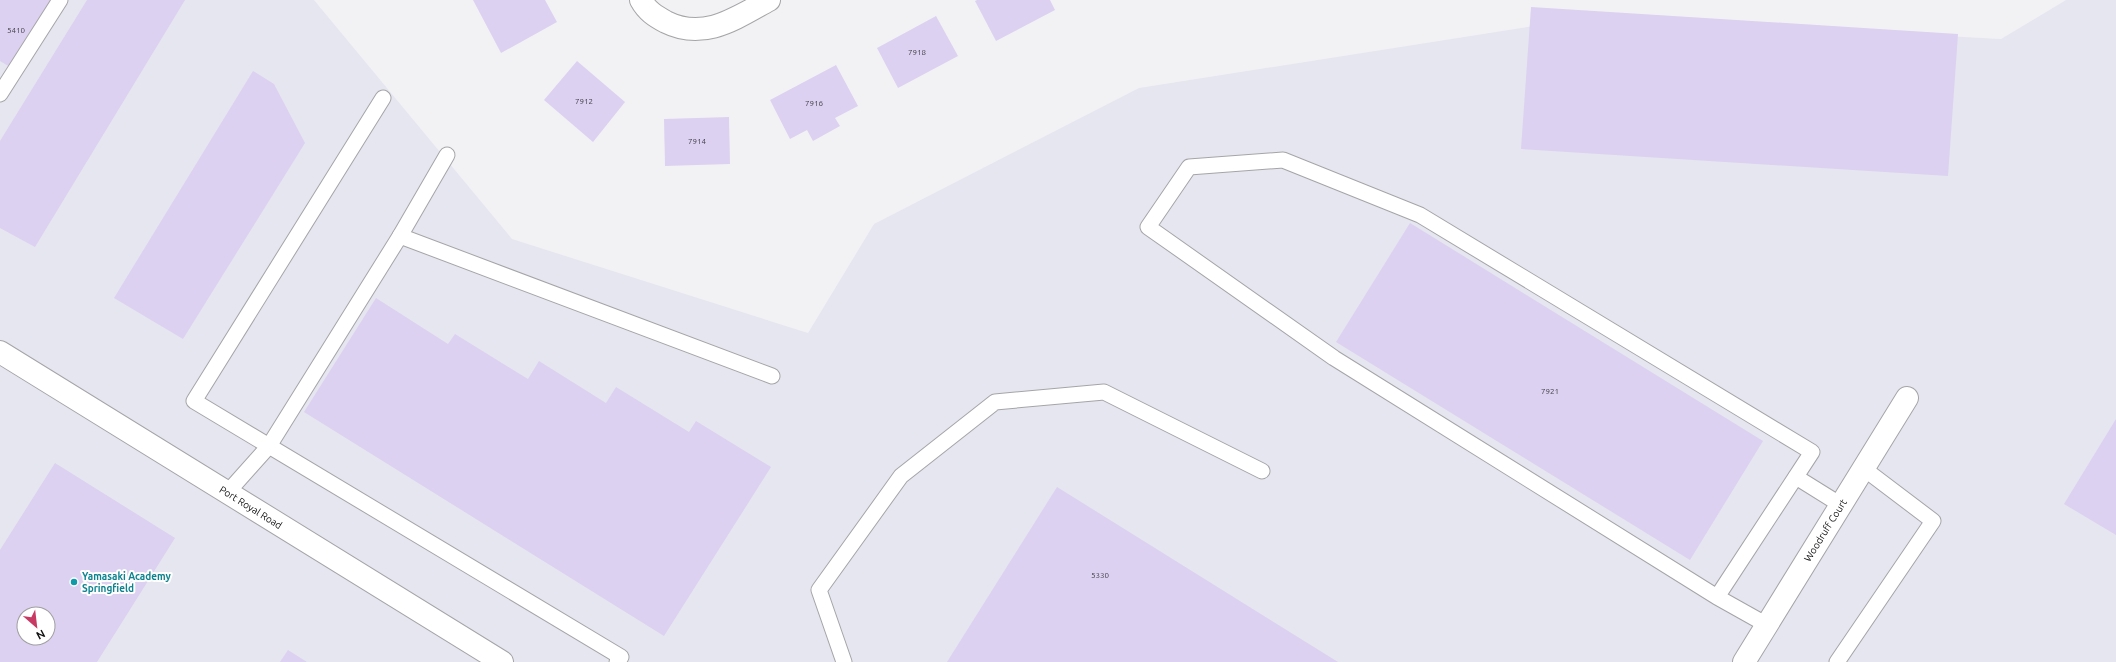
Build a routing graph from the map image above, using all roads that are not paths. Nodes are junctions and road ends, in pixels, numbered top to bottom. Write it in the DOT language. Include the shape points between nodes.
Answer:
graph roads {
  1 [pos="60,0"];
  2 [pos="641,0"];
  3 [pos="769,0"];
  4 [pos="0,94"];
  5 [pos="383,98"];
  6 [pos="447,155"];
  7 [pos="400,236"];
  8 [pos="0,352"];
  9 [pos="772,376"];
  10 [pos="1907,398"];
  11 [pos="269,446"];
  12 [pos="1863,468"];
  13 [pos="1262,470"];
  14 [pos="1796,477"];
  15 [pos="227,493"];
  16 [pos="1841,505"];
  17 [pos="1716,597"];
  18 [pos="1767,625"];
  19 [pos="502,662"];
  20 [pos="618,662"];
  21 [pos="844,662"];
  22 [pos="1744,662"];
  23 [pos="1837,662"];
  1 -- 4 [label="lane"];
  2 -- 3 [label="street" via="654,16 677,27 692,30 710,28 730,21"];
  5 -- 11 [label="lane" via="194,401"];
  6 -- 7 [label="lane"];
  7 -- 9 [label="lane"];
  7 -- 11 [label="lane"];
  8 -- 15 [label="street, Port Royal Road"];
  10 -- 12 [label="street, Woodruff Court"];
  11 -- 15 [label="lane"];
  11 -- 20 [label="lane" via="621,657"];
  12 -- 16 [label="street, Woodruff Court"];
  12 -- 23 [label="lane" via="1933,521"];
  13 -- 21 [label="lane" via="1104,392 995,402 901,476 819,590"];
  14 -- 16 [label="lane"];
  14 -- 17 [label="lane"];
  14 -- 17 [label="lane" via="1812,452 1420,215 1283,160 1189,167 1148,227 1334,358"];
  15 -- 19 [label="street, Port Royal Road"];
  16 -- 18 [label="street, Woodruff Court"];
  17 -- 18 [label="lane"];
  18 -- 22 [label="street, Woodruff Court"];
}
